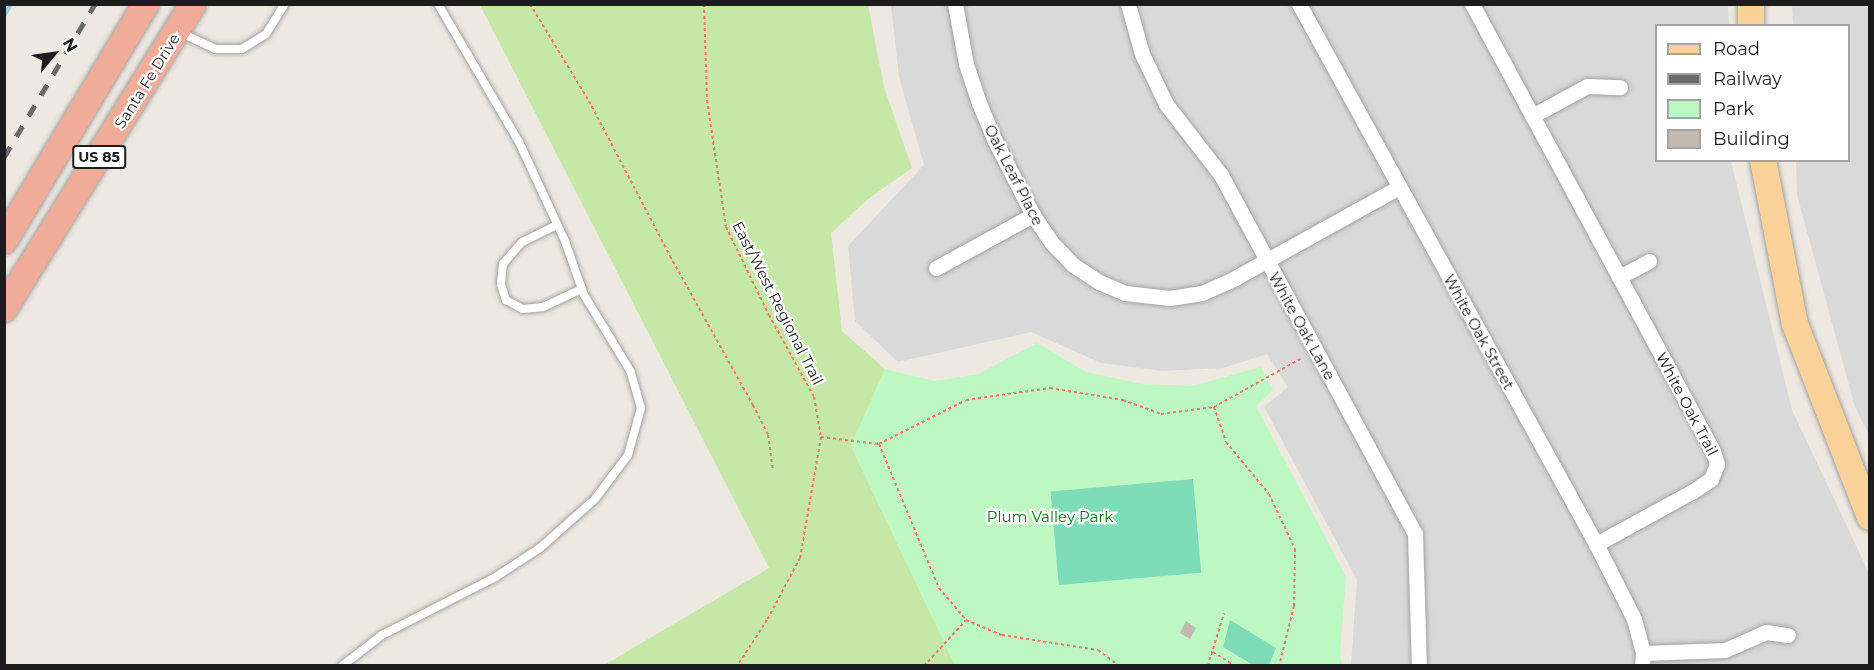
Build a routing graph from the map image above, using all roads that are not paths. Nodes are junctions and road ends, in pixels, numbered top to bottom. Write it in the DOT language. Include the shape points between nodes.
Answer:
graph roads {
  1 [pos="146,4"];
  2 [pos="194,4"];
  3 [pos="285,4"];
  4 [pos="438,4"];
  5 [pos="955,4"];
  6 [pos="1128,4"];
  7 [pos="1299,4"];
  8 [pos="1472,4"];
  9 [pos="1751,4"];
  10 [pos="1751,24"];
  11 [pos="178,31"];
  12 [pos="1620,87"];
  13 [pos="1532,116"];
  14 [pos="1763,162"];
  15 [pos="1399,187"];
  16 [pos="1033,215"];
  17 [pos="557,225"];
  18 [pos="4,241"];
  19 [pos="1266,260"];
  20 [pos="1649,261"];
  21 [pos="936,268"];
  22 [pos="1619,277"];
  23 [pos="582,289"];
  24 [pos="4,309"];
  25 [pos="1869,517"];
  26 [pos="1596,544"];
  27 [pos="1788,635"];
  28 [pos="1643,659"];
  29 [pos="342,666"];
  30 [pos="1419,666"];
  1 -- 18 [label="highway, US 85"];
  2 -- 11 [label="highway, Santa Fe Drive / US 85"];
  3 -- 11 [label="lane" via="266,34 242,49 215,49"];
  4 -- 17 [label="lane" via="519,142"];
  5 -- 16 [label="street, Oak Leaf Place" via="966,64 979,103"];
  6 -- 19 [label="street, White Oak Lane" via="1142,54 1166,104 1221,175"];
  7 -- 15 [label="street, White Oak Street"];
  8 -- 13 [label="street, White Oak Trail"];
  9 -- 10 [label="main road"];
  11 -- 24 [label="highway, Santa Fe Drive / US 85"];
  12 -- 13 [label="street" via="1587,86"];
  13 -- 22 [label="street, White Oak Trail"];
  14 -- 25 [label="main road" via="1795,324"];
  15 -- 19 [label="street, Oak Leaf Place"];
  15 -- 26 [label="street, White Oak Street"];
  16 -- 19 [label="street, Oak Leaf Place" via="1073,265 1125,293 1170,298 1202,293"];
  16 -- 21 [label="street"];
  17 -- 23 [label="lane"];
  17 -- 23 [label="lane" via="522,242 503,264 501,284 506,300 523,309 543,307"];
  19 -- 30 [label="street, White Oak Lane" via="1415,534"];
  20 -- 22 [label="street"];
  22 -- 26 [label="street, White Oak Trail" via="1717,464 1711,479 1693,491"];
  23 -- 29 [label="lane" via="631,372 641,408 628,455 595,499 540,548 494,578 382,634"];
  26 -- 28 [label="street, White Oak Street" via="1634,619"];
  27 -- 28 [label="street" via="1766,632 1725,650"];
}
